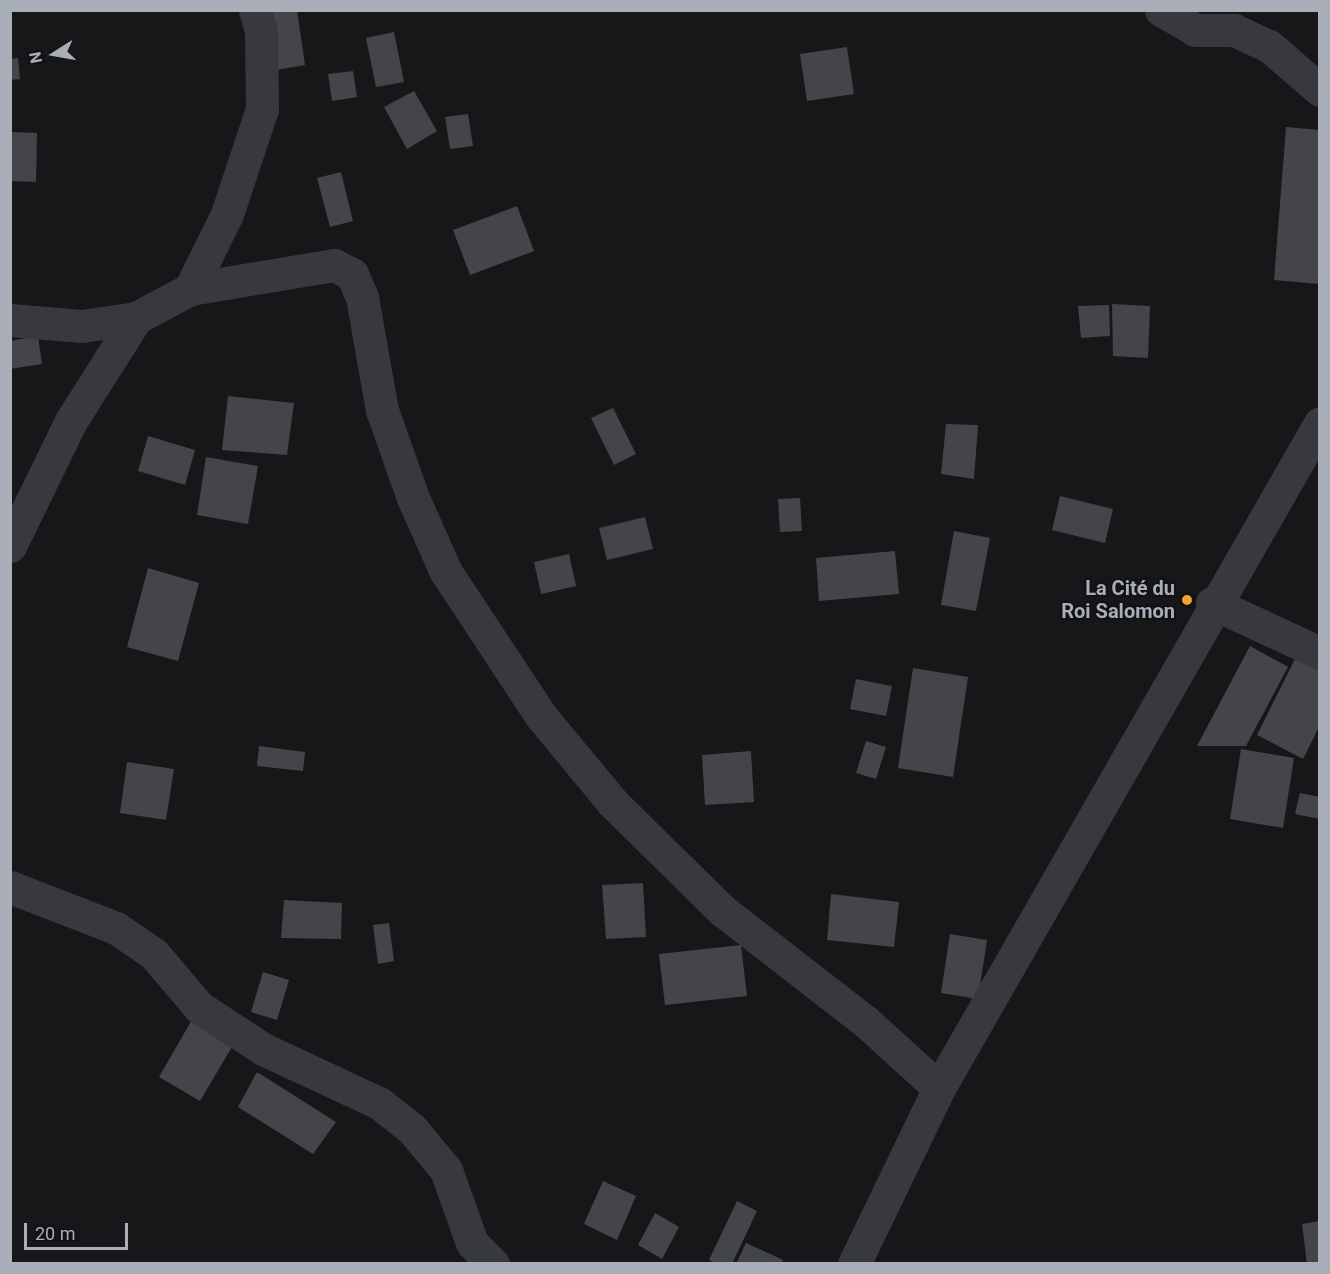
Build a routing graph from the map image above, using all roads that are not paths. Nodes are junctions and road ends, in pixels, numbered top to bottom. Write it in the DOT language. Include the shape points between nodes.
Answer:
graph roads {
  1 [pos="255,10"];
  2 [pos="1161,10"];
  3 [pos="1320,90"];
  4 [pos="190,289"];
  5 [pos="136,318"];
  6 [pos="10,320"];
  7 [pos="1320,423"];
  8 [pos="10,546"];
  9 [pos="1212,603"];
  10 [pos="1320,653"];
  11 [pos="10,887"];
  12 [pos="939,1088"];
  13 [pos="493,1263"];
  14 [pos="854,1263"];
  1 -- 4 [label="street" via="261,32 262,110 227,214"];
  2 -- 3 [label="street" via="1195,30 1234,30 1269,46"];
  4 -- 5 [label="street"];
  4 -- 12 [label="street" via="334,265 352,274 362,297 382,410 413,498 452,582 541,716 613,803 723,911 856,1014"];
  5 -- 6 [label="street" via="82,326"];
  5 -- 8 [label="street" via="71,421"];
  7 -- 9 [label="street"];
  9 -- 10 [label="street"];
  9 -- 12 [label="street"];
  11 -- 13 [label="street" via="116,928 154,954 199,1007 263,1049 396,1116 425,1139 446,1170 472,1243"];
  12 -- 14 [label="street"];
}
